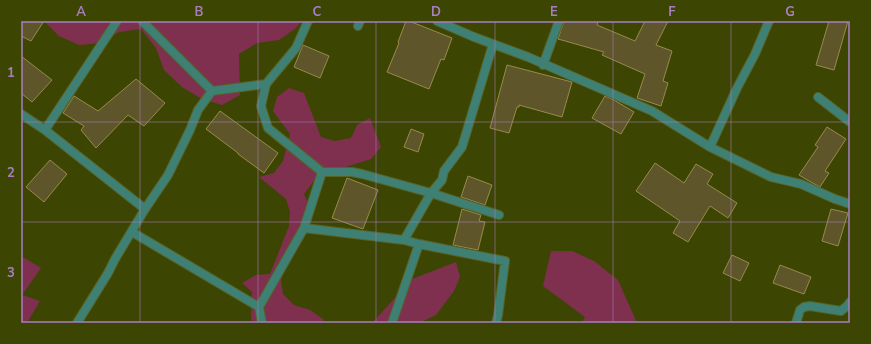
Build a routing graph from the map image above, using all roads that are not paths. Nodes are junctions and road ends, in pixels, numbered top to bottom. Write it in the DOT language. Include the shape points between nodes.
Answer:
graph roads {
  1 [pos="117,21"];
  2 [pos="142,21"];
  3 [pos="308,21"];
  4 [pos="437,21"];
  5 [pos="559,21"];
  6 [pos="768,21"];
  7 [pos="493,44"];
  8 [pos="543,65"];
  9 [pos="266,84"];
  10 [pos="212,91"];
  11 [pos="818,97"];
  12 [pos="21,114"];
  13 [pos="850,122"];
  14 [pos="45,130"];
  15 [pos="710,146"];
  16 [pos="322,172"];
  17 [pos="431,193"];
  18 [pos="850,204"];
  19 [pos="145,209"];
  20 [pos="499,215"];
  21 [pos="304,228"];
  22 [pos="132,232"];
  23 [pos="404,240"];
  24 [pos="419,244"];
  25 [pos="850,302"];
  26 [pos="259,307"];
  27 [pos="77,323"];
  28 [pos="262,323"];
  29 [pos="392,323"];
  30 [pos="496,323"];
  31 [pos="796,323"];
  1 -- 14 [label="street"];
  2 -- 10 [label="street"];
  3 -- 9 [label="street" via="296,48"];
  4 -- 7 [label="street"];
  5 -- 8 [label="street"];
  6 -- 15 [label="street" via="755,54 736,88"];
  7 -- 8 [label="street"];
  7 -- 17 [label="street" via="462,147"];
  8 -- 15 [label="street" via="652,112"];
  9 -- 10 [label="street"];
  9 -- 16 [label="street" via="261,106 268,128"];
  10 -- 19 [label="street" via="198,110 168,175"];
  11 -- 13 [label="street"];
  12 -- 14 [label="street"];
  14 -- 19 [label="street"];
  15 -- 18 [label="street" via="771,176 801,184"];
  16 -- 17 [label="street" via="352,172"];
  16 -- 21 [label="street"];
  17 -- 20 [label="street"];
  17 -- 23 [label="street"];
  19 -- 22 [label="street"];
  21 -- 23 [label="street"];
  21 -- 26 [label="street"];
  22 -- 26 [label="street"];
  22 -- 27 [label="street"];
  23 -- 24 [label="street"];
  24 -- 29 [label="street"];
  24 -- 30 [label="street" via="505,261"];
  25 -- 31 [label="street" via="841,311 804,307 800,310"];
  26 -- 28 [label="street"];
}
